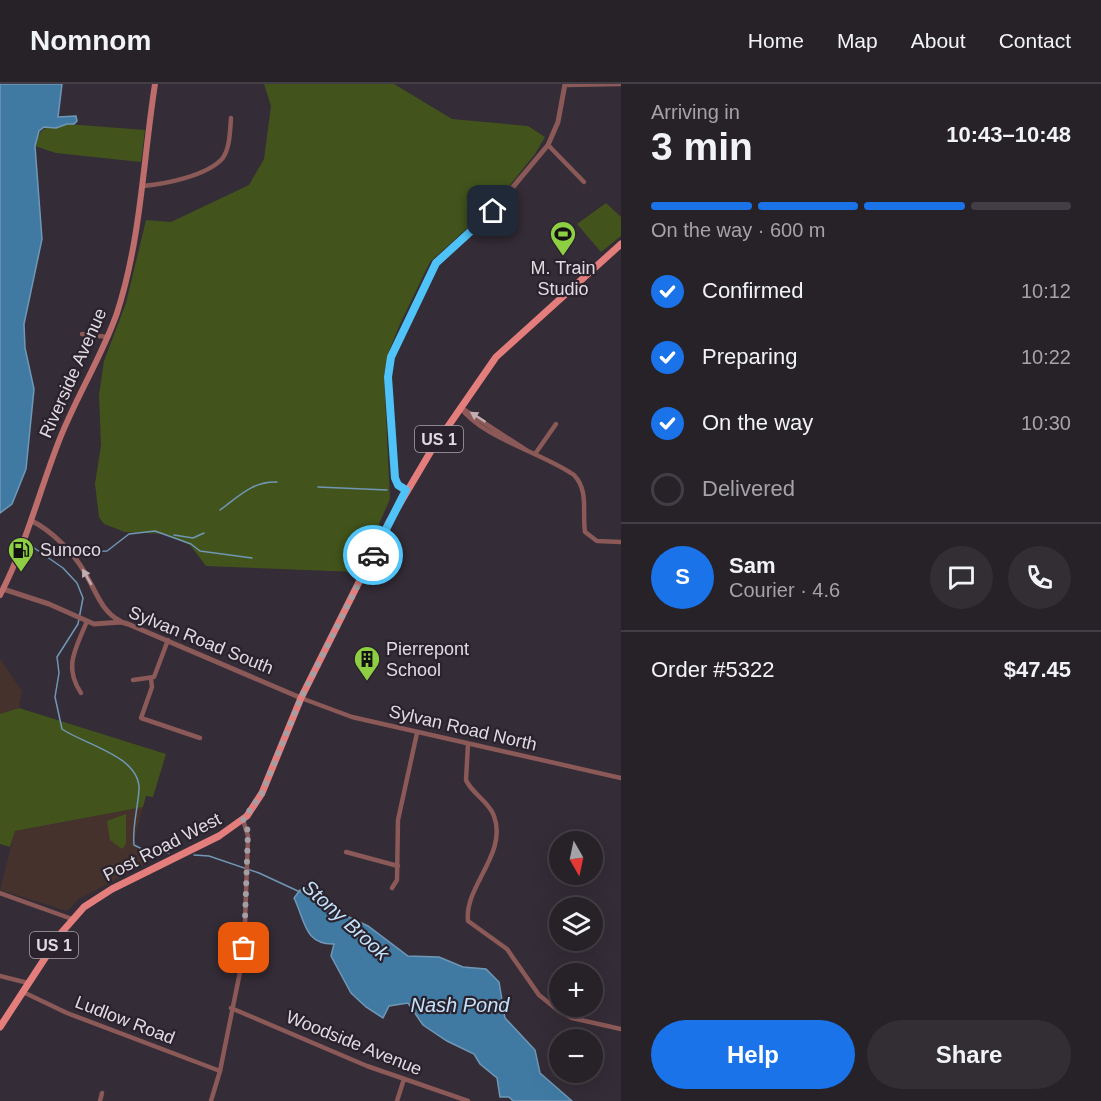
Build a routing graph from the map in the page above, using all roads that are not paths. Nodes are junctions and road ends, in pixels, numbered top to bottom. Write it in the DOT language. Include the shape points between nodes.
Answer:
graph roads {
  1 [pos="155,84"];
  2 [pos="565,84"];
  3 [pos="621,84"];
  4 [pos="231,118"];
  5 [pos="548,145"];
  6 [pos="584,182"];
  7 [pos="143,186"];
  8 [pos="621,244"];
  9 [pos="82,334"];
  10 [pos="108,337"];
  11 [pos="460,407"];
  12 [pos="556,424"];
  13 [pos="535,454"];
  14 [pos="406,490"];
  15 [pos="32,521"];
  16 [pos="621,542"];
  17 [pos="2,592"];
  18 [pos="105,611"];
  19 [pos="85,620"];
  20 [pos="122,622"];
  21 [pos="168,640"];
  22 [pos="151,678"];
  23 [pos="133,680"];
  24 [pos="81,693"];
  25 [pos="301,698"];
  26 [pos="417,733"];
  27 [pos="201,738"];
  28 [pos="468,744"];
  29 [pos="621,778"];
  30 [pos="243,820"];
  31 [pos="346,852"];
  32 [pos="398,866"];
  33 [pos="392,888"];
  34 [pos="0,893"];
  35 [pos="72,919"];
  36 [pos="0,976"];
  37 [pos="28,983"];
  38 [pos="22,992"];
  39 [pos="231,1008"];
  40 [pos="0,1026"];
  41 [pos="621,1029"];
  42 [pos="220,1071"];
  43 [pos="404,1079"];
  44 [pos="102,1093"];
  45 [pos="100,1101"];
  46 [pos="211,1101"];
  47 [pos="397,1101"];
  48 [pos="468,1101"];
  1 -- 7 [label="main road, Riverside Avenue"];
  2 -- 3 [label="street"];
  2 -- 5 [label="street" via="558,122"];
  4 -- 7 [label="street" via="228,146 217,163 185,178"];
  5 -- 6 [label="street"];
  5 -- 14 [label="street" via="493,211 436,263 393,351 388,377 395,478"];
  7 -- 10 [label="main road, Riverside Avenue" via="131,264"];
  8 -- 11 [label="main road, Post Road West / US 1" via="496,357"];
  9 -- 10 [label="street"];
  10 -- 15 [label="main road, Riverside Avenue" via="62,432"];
  11 -- 13 [label="street"];
  11 -- 14 [label="main road, Post Road West / US 1"];
  12 -- 13 [label="street"];
  13 -- 16 [label="street" via="565,468 580,482 588,536 597,541"];
  14 -- 25 [label="main road, Post Road West / US 1"];
  15 -- 17 [label="main road, Riverside Avenue"];
  18 -- 15 [label="street, one-way" via="79,564 54,537"];
  17 -- 19 [label="street, Sylvan Road South" via="49,604"];
  18 -- 19 [label="street, Sylvan Road South" via="104,621"];
  18 -- 20 [label="street"];
  19 -- 20 [label="street, Sylvan Road South" via="97,624"];
  19 -- 24 [label="street" via="70,666"];
  20 -- 21 [label="street, Sylvan Road South"];
  21 -- 22 [label="street" via="158,671"];
  21 -- 25 [label="street, Sylvan Road South"];
  22 -- 23 [label="street"];
  22 -- 27 [label="street" via="152,687 141,718"];
  25 -- 26 [label="street, Sylvan Road North" via="341,714"];
  25 -- 30 [label="main road, Post Road West / US 1" via="262,793"];
  26 -- 28 [label="street, Sylvan Road North"];
  26 -- 32 [label="street" via="398,820"];
  28 -- 29 [label="street, Sylvan Road North"];
  28 -- 41 [label="street" via="465,780 491,809 497,829 492,856 478,884 468,921 507,949 538,995 559,1011 572,1018"];
  30 -- 35 [label="main road, Post Road West / US 1" via="107,892"];
  30 -- 39 [label="street" via="248,831 245,945"];
  31 -- 32 [label="street"];
  32 -- 33 [label="street"];
  34 -- 35 [label="street"];
  35 -- 37 [label="main road, Post Road West / US 1"];
  36 -- 37 [label="street"];
  37 -- 38 [label="main road, Post Road West / US 1"];
  38 -- 40 [label="main road, Post Road West / US 1"];
  38 -- 42 [label="street, Ludlow Road"];
  39 -- 42 [label="street"];
  39 -- 43 [label="street, Woodside Avenue"];
  42 -- 46 [label="street"];
  43 -- 47 [label="street"];
  43 -- 48 [label="street, Woodside Avenue"];
  44 -- 45 [label="street"];
}
